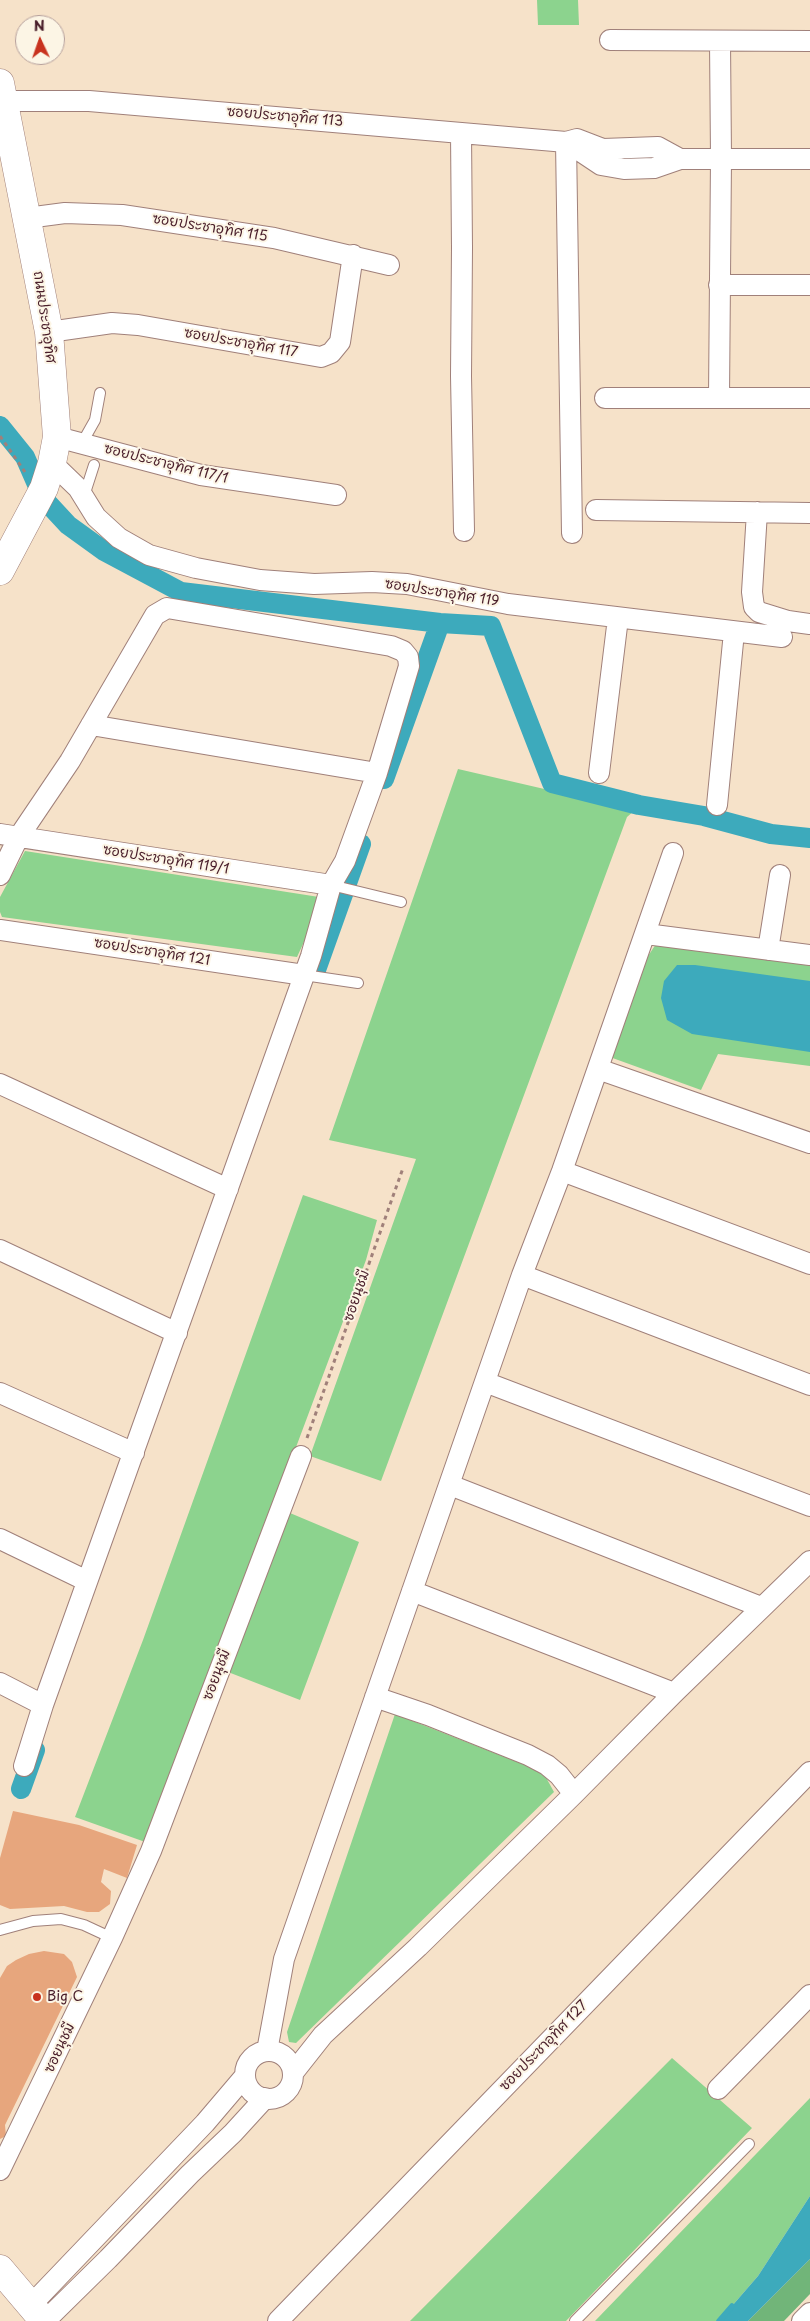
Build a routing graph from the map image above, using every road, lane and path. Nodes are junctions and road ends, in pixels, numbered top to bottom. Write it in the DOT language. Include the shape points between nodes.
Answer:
graph roads {
  1 [pos="610,40"];
  2 [pos="720,40"];
  3 [pos="810,41"];
  4 [pos="1,95"];
  5 [pos="461,132"];
  6 [pos="566,142"];
  7 [pos="721,158"];
  8 [pos="810,159"];
  9 [pos="28,218"];
  10 [pos="353,255"];
  11 [pos="389,265"];
  12 [pos="718,285"];
  13 [pos="810,285"];
  14 [pos="50,332"];
  15 [pos="100,394"];
  16 [pos="605,398"];
  17 [pos="719,398"];
  18 [pos="810,398"];
  19 [pos="0,436"];
  20 [pos="69,440"];
  21 [pos="94,465"];
  22 [pos="42,489"];
  23 [pos="336,495"];
  24 [pos="83,497"];
  25 [pos="596,510"];
  26 [pos="757,512"];
  27 [pos="810,513"];
  28 [pos="464,531"];
  29 [pos="572,533"];
  30 [pos="2,561"];
  31 [pos="618,618"];
  32 [pos="810,624"];
  33 [pos="734,632"];
  34 [pos="782,638"];
  35 [pos="91,725"];
  36 [pos="377,773"];
  37 [pos="599,773"];
  38 [pos="717,805"];
  39 [pos="9,836"];
  40 [pos="673,853"];
  41 [pos="780,874"];
  42 [pos="0,875"];
  43 [pos="332,885"];
  44 [pos="401,902"];
  45 [pos="0,930"];
  46 [pos="646,934"];
  47 [pos="768,950"];
  48 [pos="810,955"];
  49 [pos="304,975"];
  50 [pos="358,983"];
  51 [pos="598,1069"];
  52 [pos="0,1084"];
  53 [pos="810,1143"];
  54 [pos="403,1168"];
  55 [pos="562,1171"];
  56 [pos="228,1189"];
  57 [pos="0,1250"];
  58 [pos="810,1264"];
  59 [pos="522,1275"];
  60 [pos="177,1333"];
  61 [pos="485,1382"];
  62 [pos="810,1384"];
  63 [pos="0,1393"];
  64 [pos="134,1453"];
  65 [pos="301,1456"];
  66 [pos="450,1485"];
  67 [pos="810,1506"];
  68 [pos="0,1539"];
  69 [pos="810,1561"];
  70 [pos="88,1581"];
  71 [pos="412,1591"];
  72 [pos="761,1607"];
  73 [pos="0,1683"];
  74 [pos="674,1693"];
  75 [pos="375,1697"];
  76 [pos="43,1705"];
  77 [pos="24,1766"];
  78 [pos="810,1772"];
  79 [pos="574,1794"];
  80 [pos="0,1930"];
  81 [pos="112,1938"];
  82 [pos="810,1995"];
  83 [pos="267,2051"];
  84 [pos="293,2073"];
  85 [pos="245,2076"];
  86 [pos="718,2089"];
  87 [pos="265,2098"];
  88 [pos="749,2144"];
  89 [pos="0,2170"];
  90 [pos="1,2271"];
  91 [pos="810,2313"];
  92 [pos="40,2316"];
  93 [pos="278,2321"];
  94 [pos="575,2321"];
  95 [pos="802,2321"];
  1 -- 2 [label="street"];
  2 -- 3 [label="street"];
  2 -- 7 [label="street"];
  4 -- 5 [label="street, ซอยประชาอุทิศ 113"];
  4 -- 9 [label="main road, ถนนประชาอุทิศ"];
  5 -- 6 [label="street, ซอยประชาอุทิศ 113"];
  5 -- 28 [label="street"];
  6 -- 7 [label="street" via="601,164 624,169 654,168 680,158"];
  6 -- 29 [label="street"];
  7 -- 8 [label="street"];
  7 -- 12 [label="street"];
  9 -- 10 [label="street, ซอยประชาอุทิศ 115" via="65,213 122,215 274,238"];
  9 -- 14 [label="main road, ถนนประชาอุทิศ"];
  10 -- 11 [label="street, ซอยประชาอุทิศ 115"];
  10 -- 14 [label="street, ซอยประชาอุทิศ 117" via="340,342 331,353 321,357 138,325 112,323"];
  12 -- 13 [label="street"];
  12 -- 17 [label="street"];
  14 -- 20 [label="main road, ถนนประชาอุทิศ"];
  15 -- 20 [label="lane" via="95,420"];
  16 -- 17 [label="street"];
  17 -- 18 [label="street"];
  19 -- 22 [label="path" via="25,473"];
  20 -- 22 [label="main road, ถนนประชาอุทิศ"];
  20 -- 23 [label="street, ซอยประชาอุทิศ 117/1" via="201,475"];
  21 -- 24 [label="lane"];
  22 -- 24 [label="street, ซอยประชาอุทิศ 119" via="78,488"];
  22 -- 30 [label="main road, ถนนประชาอุทิศ"];
  24 -- 31 [label="street, ซอยประชาอุทิศ 119" via="96,517 119,538 149,555 196,568 260,580 314,584 407,584 508,604"];
  25 -- 26 [label="street"];
  26 -- 27 [label="street"];
  26 -- 32 [label="street" via="754,606 759,612"];
  31 -- 33 [label="street, ซอยประชาอุทิศ 119"];
  31 -- 37 [label="street"];
  33 -- 34 [label="street, ซอยประชาอุทิศ 119"];
  33 -- 38 [label="street"];
  35 -- 36 [label="street"];
  35 -- 36 [label="street" via="155,615 167,608 391,646 403,651 409,666"];
  35 -- 39 [label="street"];
  36 -- 43 [label="street" via="345,861"];
  39 -- 42 [label="street"];
  39 -- 43 [label="street, ซอยประชาอุทิศ 119/1"];
  40 -- 46 [label="street"];
  41 -- 47 [label="street"];
  43 -- 44 [label="lane"];
  43 -- 49 [label="street"];
  45 -- 49 [label="street, ซอยประชาอุทิศ 121"];
  46 -- 47 [label="street"];
  46 -- 51 [label="street"];
  47 -- 48 [label="street"];
  49 -- 50 [label="lane"];
  49 -- 56 [label="street"];
  51 -- 53 [label="street"];
  51 -- 55 [label="street"];
  52 -- 56 [label="street"];
  54 -- 65 [label="path, ซอยนุชมี"];
  55 -- 58 [label="street"];
  55 -- 59 [label="street"];
  56 -- 60 [label="street"];
  57 -- 60 [label="street"];
  59 -- 61 [label="street"];
  59 -- 62 [label="street"];
  60 -- 64 [label="street"];
  61 -- 66 [label="street"];
  61 -- 67 [label="street"];
  63 -- 64 [label="street"];
  64 -- 70 [label="street"];
  65 -- 81 [label="street, ซอยนุชมี" via="151,1850"];
  66 -- 71 [label="street"];
  66 -- 72 [label="street"];
  68 -- 70 [label="street"];
  69 -- 72 [label="street"];
  70 -- 76 [label="street"];
  71 -- 74 [label="street"];
  71 -- 75 [label="street"];
  72 -- 74 [label="street"];
  73 -- 76 [label="street"];
  74 -- 79 [label="street"];
  75 -- 79 [label="street" via="528,1755 559,1775"];
  75 -- 83 [label="street" via="284,1960"];
  76 -- 77 [label="street"];
  78 -- 93 [label="street, ซอยประชาอุทิศ 127"];
  79 -- 84 [label="street" via="323,2035"];
  80 -- 81 [label="lane" via="33,1921 62,1920 84,1925"];
  81 -- 89 [label="street, ซอยนุชมี"];
  82 -- 86 [label="street"];
  83 -- 84 [label="street" via="275,2051 287,2059"];
  83 -- 85 [label="street" via="254,2056"];
  84 -- 87 [label="street" via="285,2092"];
  85 -- 87 [label="street" via="251,2090"];
  85 -- 92 [label="street"];
  87 -- 92 [label="street" via="108,2259"];
  88 -- 94 [label="lane"];
  90 -- 92 [label="main road"];
  91 -- 95 [label="street"];
}
